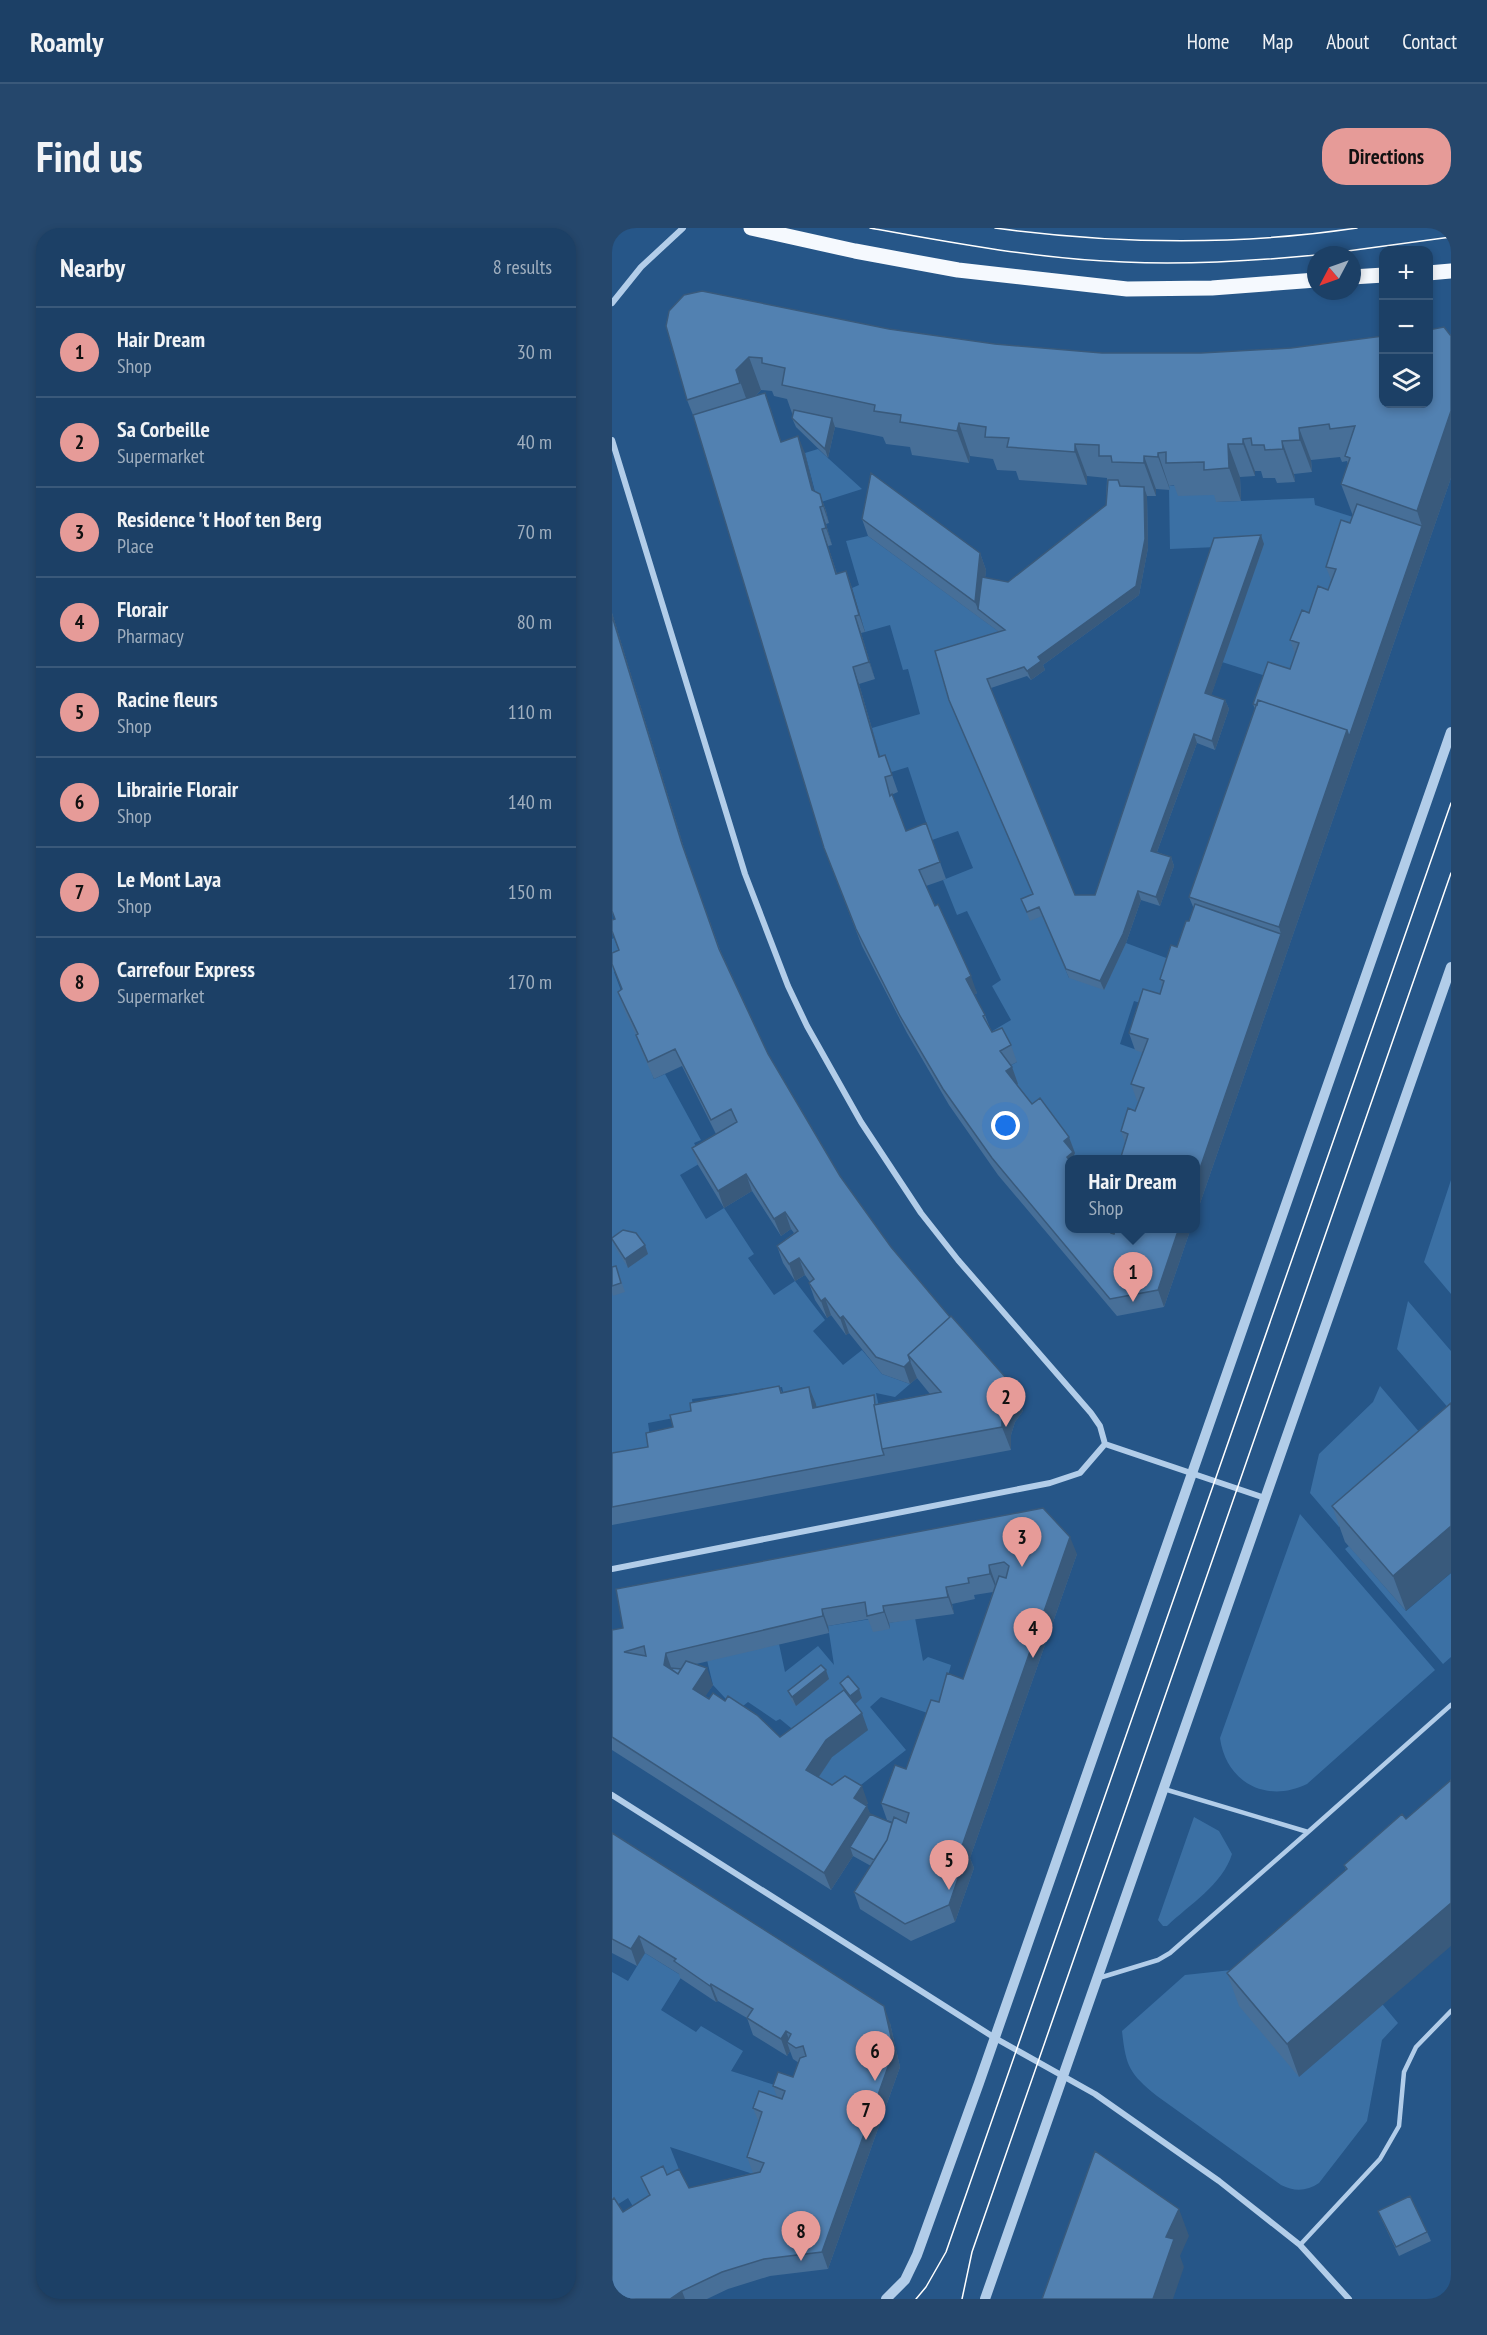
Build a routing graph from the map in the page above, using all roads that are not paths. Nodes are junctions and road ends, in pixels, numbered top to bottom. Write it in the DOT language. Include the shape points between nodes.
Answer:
graph roads {
  1 [pos="683,228"];
  2 [pos="751,228"];
  3 [pos="1451,271"];
  4 [pos="1433,273"];
  5 [pos="1379,275"];
  6 [pos="1361,276"];
  7 [pos="1307,281"];
  8 [pos="612,303"];
  9 [pos="612,440"];
  10 [pos="1451,732"];
  11 [pos="1451,967"];
  12 [pos="1105,1444"];
  13 [pos="1192,1473"];
  14 [pos="1265,1498"];
  15 [pos="612,1569"];
  16 [pos="1451,1705"];
  17 [pos="1163,1789"];
  18 [pos="612,1795"];
  19 [pos="1308,1832"];
  20 [pos="1097,1979"];
  21 [pos="1451,2011"];
  22 [pos="995,2038"];
  23 [pos="1063,2076"];
  24 [pos="1300,2245"];
  25 [pos="890,2298"];
  26 [pos="985,2299"];
  27 [pos="1349,2299"];
  1 -- 8 [label="street" via="641,267"];
  2 -- 7 [label="main road" via="958,270 1127,289"];
  3 -- 4 [label="main road"];
  5 -- 6 [label="main road"];
  9 -- 12 [label="street" via="745,874 807,1026 861,1122 921,1213 1091,1413"];
  10 -- 13 [label="street"];
  11 -- 14 [label="street"];
  12 -- 13 [label="street"];
  12 -- 15 [label="street" via="1080,1473 1050,1483"];
  13 -- 14 [label="street"];
  13 -- 22 [label="street"];
  14 -- 17 [label="street"];
  16 -- 19 [label="lane"];
  17 -- 19 [label="lane"];
  17 -- 20 [label="street"];
  18 -- 22 [label="street"];
  19 -- 20 [label="lane" via="1170,1953"];
  20 -- 23 [label="street"];
  21 -- 24 [label="lane" via="1416,2047 1404,2072 1399,2126 1380,2159"];
  22 -- 23 [label="street"];
  22 -- 25 [label="street" via="917,2255 905,2280"];
  23 -- 24 [label="street" via="1219,2181"];
  23 -- 26 [label="street"];
  24 -- 27 [label="street"];
}
